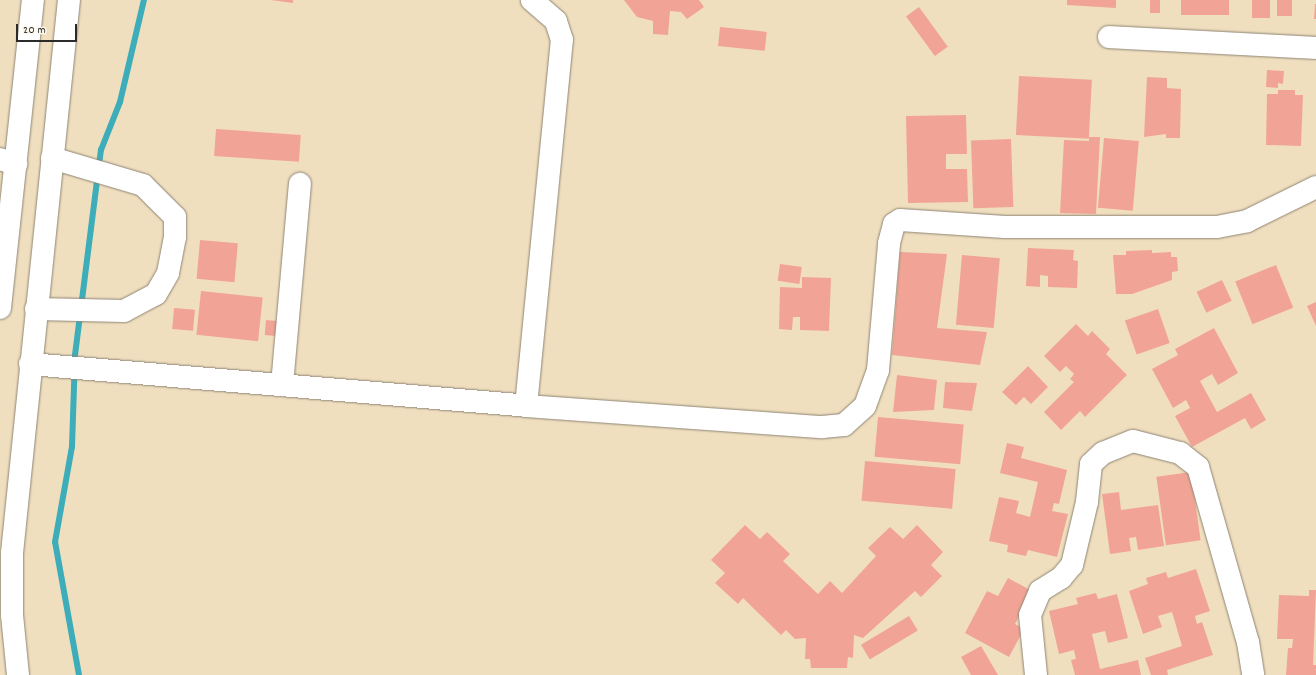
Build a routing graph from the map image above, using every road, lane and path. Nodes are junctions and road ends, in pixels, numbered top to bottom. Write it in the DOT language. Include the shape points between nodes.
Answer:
graph roads {
  1 [pos="33,0"];
  2 [pos="69,0"];
  3 [pos="532,0"];
  4 [pos="1109,37"];
  5 [pos="1316,48"];
  6 [pos="52,158"];
  7 [pos="8,162"];
  8 [pos="300,184"];
  9 [pos="1316,187"];
  10 [pos="0,308"];
  11 [pos="36,309"];
  12 [pos="30,364"];
  13 [pos="282,385"];
  14 [pos="526,406"];
  15 [pos="18,675"];
  16 [pos="1036,675"];
  17 [pos="1253,675"];
  1 -- 7 [label="street"];
  2 -- 6 [label="street"];
  3 -- 14 [label="street" via="556,21 562,40"];
  4 -- 5 [label="street"];
  6 -- 11 [label="street"];
  6 -- 11 [label="street" via="143,185 175,217 175,236 168,274 156,294 124,311 67,312"];
  7 -- 10 [label="street"];
  8 -- 13 [label="street"];
  9 -- 14 [label="street" via="1247,221 1217,227 1005,227 900,220 894,224 889,243 878,370 865,406 844,425 822,427"];
  11 -- 12 [label="street"];
  12 -- 13 [label="street"];
  12 -- 15 [label="street" via="12,553 12,616"];
  13 -- 14 [label="street"];
  16 -- 17 [label="street" via="1030,615 1040,591 1061,578 1072,565 1087,502 1091,464 1103,453 1134,441 1180,453 1198,467 1248,642"];
}
